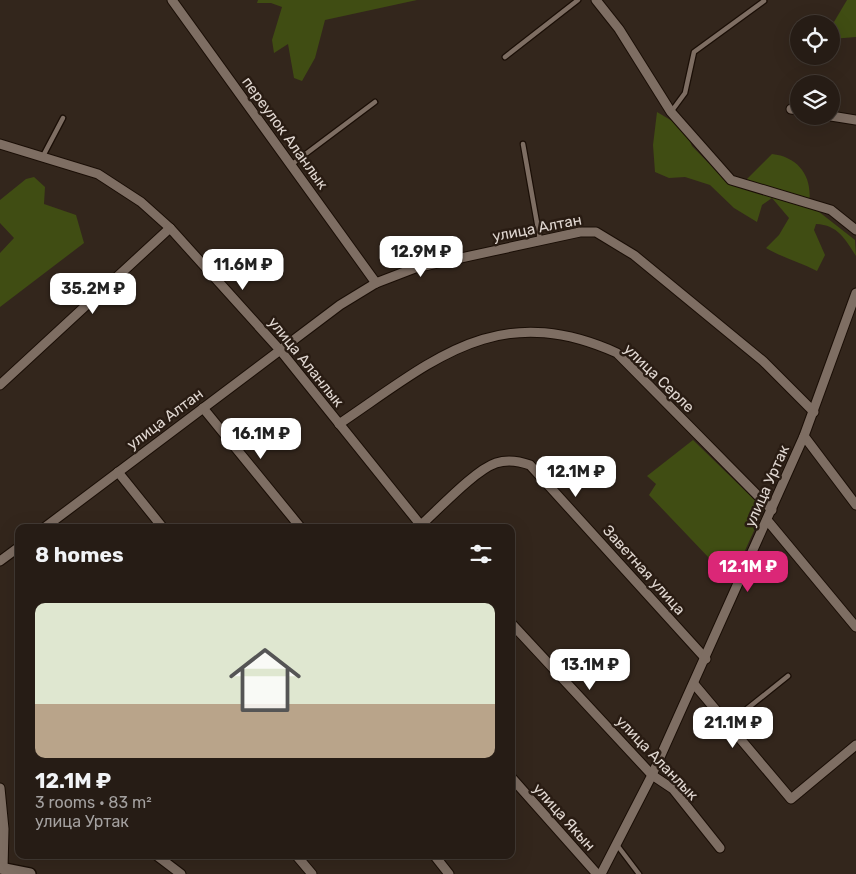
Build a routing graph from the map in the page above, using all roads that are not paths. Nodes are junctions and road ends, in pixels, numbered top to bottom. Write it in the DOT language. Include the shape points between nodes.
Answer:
graph roads {
  1 [pos="172,0"];
  2 [pos="578,0"];
  3 [pos="596,0"];
  4 [pos="764,1"];
  5 [pos="505,57"];
  6 [pos="375,102"];
  7 [pos="671,112"];
  8 [pos="840,117"];
  9 [pos="63,118"];
  10 [pos="856,120"];
  11 [pos="0,144"];
  12 [pos="523,144"];
  13 [pos="43,156"];
  14 [pos="291,165"];
  15 [pos="170,228"];
  16 [pos="856,230"];
  17 [pos="540,240"];
  18 [pos="376,283"];
  19 [pos="856,293"];
  20 [pos="280,350"];
  21 [pos="0,385"];
  22 [pos="203,408"];
  23 [pos="814,412"];
  24 [pos="339,424"];
  25 [pos="804,436"];
  26 [pos="118,472"];
  27 [pos="856,505"];
  28 [pos="772,510"];
  29 [pos="767,520"];
  30 [pos="49,524"];
  31 [pos="160,524"];
  32 [pos="298,524"];
  33 [pos="420,524"];
  34 [pos="424,524"];
  35 [pos="15,550"];
  36 [pos="0,561"];
  37 [pos="515,627"];
  38 [pos="856,628"];
  39 [pos="706,659"];
  40 [pos="788,676"];
  41 [pos="694,684"];
  42 [pos="728,725"];
  43 [pos="856,746"];
  44 [pos="652,775"];
  45 [pos="515,781"];
  46 [pos="0,788"];
  47 [pos="1,805"];
  48 [pos="2,829"];
  49 [pos="616,844"];
  50 [pos="720,848"];
  51 [pos="161,859"];
  52 [pos="299,859"];
  53 [pos="437,859"];
  54 [pos="2,869"];
  55 [pos="30,874"];
  56 [pos="181,874"];
  57 [pos="312,874"];
  58 [pos="449,874"];
  59 [pos="599,874"];
  60 [pos="639,874"];
  1 -- 14 [label="street, переулок Аланлык"];
  2 -- 5 [label="lane"];
  3 -- 7 [label="street" via="619,29"];
  4 -- 7 [label="lane" via="694,52 685,93"];
  6 -- 14 [label="lane"];
  7 -- 16 [label="street" via="731,180 831,210"];
  8 -- 10 [label="street"];
  9 -- 13 [label="lane"];
  11 -- 13 [label="street, улица Аланлык"];
  12 -- 17 [label="lane"];
  13 -- 15 [label="street, улица Аланлык" via="98,174 141,202"];
  14 -- 18 [label="street, переулок Аланлык"];
  15 -- 20 [label="street, улица Аланлык"];
  15 -- 21 [label="street"];
  17 -- 18 [label="street, улица Алтан" via="415,268"];
  17 -- 23 [label="street, улица Алтан" via="596,232 634,255 762,361"];
  18 -- 20 [label="street, улица Алтан" via="340,305"];
  19 -- 23 [label="street, улица Уртак"];
  20 -- 22 [label="street, улица Алтан"];
  20 -- 24 [label="street, улица Аланлык"];
  22 -- 26 [label="street, улица Алтан"];
  22 -- 32 [label="street"];
  23 -- 25 [label="street, улица Уртак"];
  24 -- 28 [label="street, улица Серле" via="432,362 474,341 512,332 566,335 617,353"];
  24 -- 33 [label="street, улица Аланлык"];
  25 -- 27 [label="street"];
  25 -- 28 [label="street, улица Уртак"];
  26 -- 30 [label="street, улица Алтан"];
  26 -- 31 [label="street"];
  28 -- 29 [label="street, улица Уртак"];
  29 -- 38 [label="street"];
  29 -- 39 [label="street, улица Уртак"];
  34 -- 39 [label="street, Заветная улица" via="483,470 495,463 507,460 530,465"];
  35 -- 36 [label="street"];
  37 -- 44 [label="street, улица Аланлык"];
  39 -- 41 [label="street, улица Уртак"];
  40 -- 42 [label="lane"];
  41 -- 42 [label="street"];
  41 -- 44 [label="street, улица Уртак"];
  42 -- 43 [label="street" via="791,799"];
  44 -- 49 [label="street, улица Уртак"];
  44 -- 50 [label="street, улица Аланлык" via="673,789"];
  45 -- 59 [label="street, улица Якын"];
  46 -- 47 [label="street"];
  47 -- 48 [label="street"];
  48 -- 54 [label="street"];
  49 -- 59 [label="street, улица Уртак"];
  49 -- 60 [label="lane"];
  51 -- 56 [label="street"];
  52 -- 57 [label="street"];
  53 -- 58 [label="street"];
  54 -- 55 [label="street"];
}
